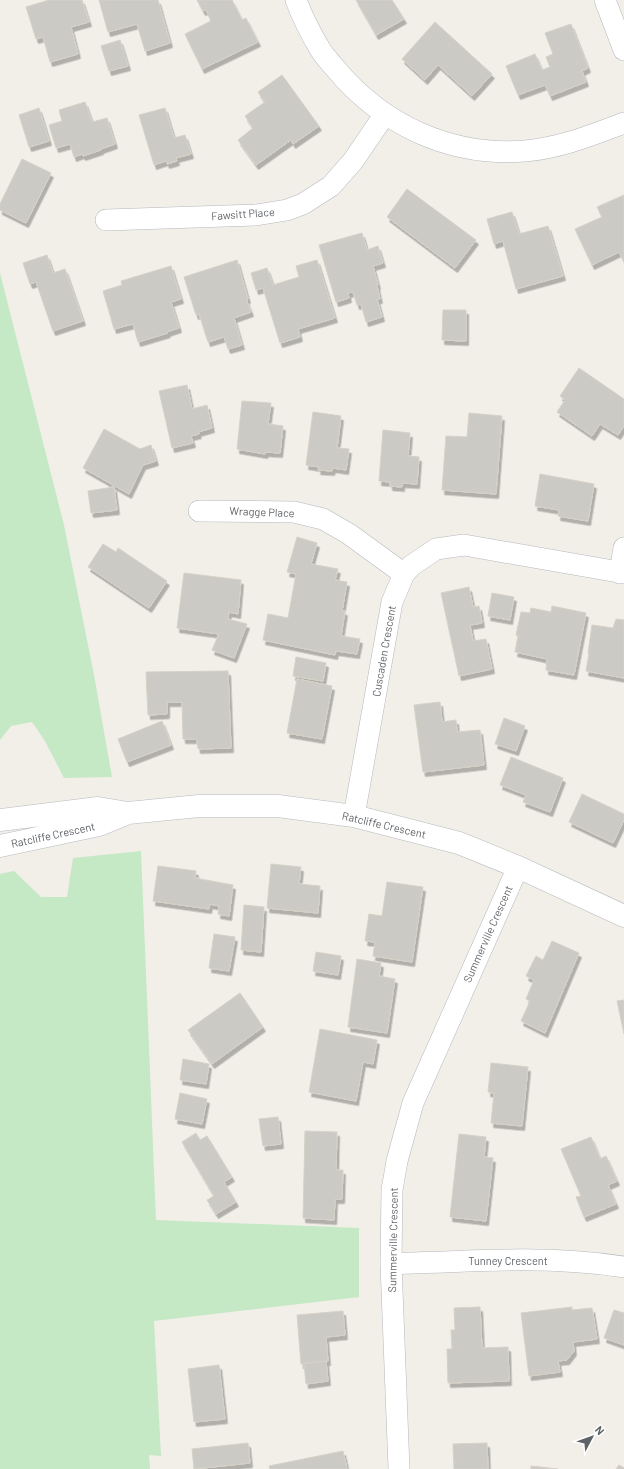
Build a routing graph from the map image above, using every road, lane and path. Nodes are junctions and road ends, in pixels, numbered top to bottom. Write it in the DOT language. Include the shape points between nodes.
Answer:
graph roads {
  1 [pos="296,0"];
  2 [pos="605,0"];
  3 [pos="624,50"];
  4 [pos="385,114"];
  5 [pos="624,123"];
  6 [pos="106,220"];
  7 [pos="199,510"];
  8 [pos="624,548"];
  9 [pos="622,573"];
  10 [pos="404,574"];
  11 [pos="128,813"];
  12 [pos="6,816"];
  13 [pos="354,816"];
  14 [pos="0,846"];
  15 [pos="518,867"];
  16 [pos="624,916"];
  17 [pos="391,1264"];
  18 [pos="624,1266"];
  19 [pos="399,1469"];
  1 -- 4 [label="street" via="320,49 349,84"];
  2 -- 3 [label="street"];
  4 -- 5 [label="street" via="420,134 460,147 481,150 525,151 570,143"];
  4 -- 6 [label="street, Fawsitt Place" via="353,161 331,186 287,210 256,215"];
  7 -- 10 [label="street, Wragge Place" via="294,512 323,520 349,534"];
  8 -- 9 [label="street"];
  9 -- 10 [label="street, Cuscaden Crescent" via="464,545 436,549"];
  10 -- 13 [label="street, Cuscaden Crescent" via="392,602"];
  11 -- 12 [label="street, Ratcliffe Crescent" via="98,808"];
  11 -- 13 [label="street, Ratcliffe Crescent" via="200,806 278,806"];
  11 -- 14 [label="street, Ratcliffe Crescent" via="99,825"];
  13 -- 15 [label="street, Ratcliffe Crescent" via="459,843"];
  15 -- 16 [label="street, Ratcliffe Crescent"];
  15 -- 17 [label="street, Summerville Crescent" via="413,1103 392,1190"];
  17 -- 18 [label="street, Tunney Crescent" via="511,1259 595,1262"];
  17 -- 19 [label="street, Summerville Crescent"];
}
